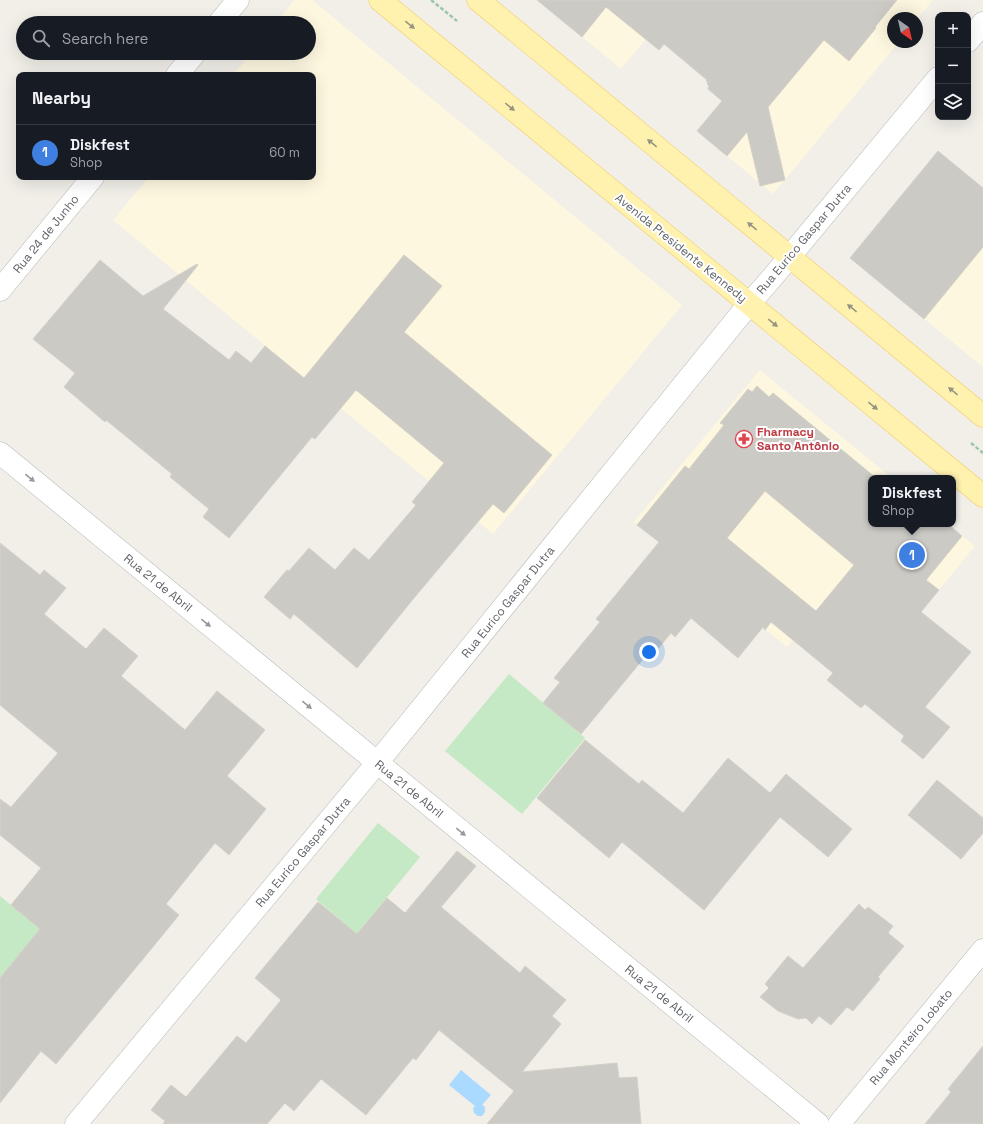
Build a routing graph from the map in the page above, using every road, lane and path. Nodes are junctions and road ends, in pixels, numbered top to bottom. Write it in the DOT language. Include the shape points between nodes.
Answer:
graph roads {
  1 [pos="238,0"];
  2 [pos="380,0"];
  3 [pos="478,0"];
  4 [pos="225,16"];
  5 [pos="983,23"];
  6 [pos="971,37"];
  7 [pos="189,60"];
  8 [pos="179,72"];
  9 [pos="935,82"];
  10 [pos="91,180"];
  11 [pos="790,257"];
  12 [pos="0,290"];
  13 [pos="749,304"];
  14 [pos="983,416"];
  15 [pos="0,453"];
  16 [pos="983,496"];
  17 [pos="377,763"];
  18 [pos="983,950"];
  19 [pos="76,1124"];
  20 [pos="818,1124"];
  21 [pos="839,1124"];
  1 -- 4 [label="street"];
  2 -- 13 [label="main road, Avenida Presidente Kennedy, one-way"];
  11 -- 3 [label="main road, one-way"];
  5 -- 6 [label="street"];
  7 -- 8 [label="street"];
  9 -- 11 [label="street, Rua Eurico Gaspar Dutra"];
  10 -- 12 [label="street, Rua 24 de Junho"];
  11 -- 13 [label="street, Rua Eurico Gaspar Dutra"];
  14 -- 11 [label="main road, one-way"];
  13 -- 16 [label="main road, Avenida Presidente Kennedy, one-way"];
  13 -- 17 [label="street, Rua Eurico Gaspar Dutra"];
  15 -- 17 [label="street, Rua 21 de Abril, one-way"];
  17 -- 19 [label="street, Rua Eurico Gaspar Dutra"];
  17 -- 20 [label="street, Rua 21 de Abril, one-way"];
  18 -- 21 [label="street, Rua Monteiro Lobato"];
}
